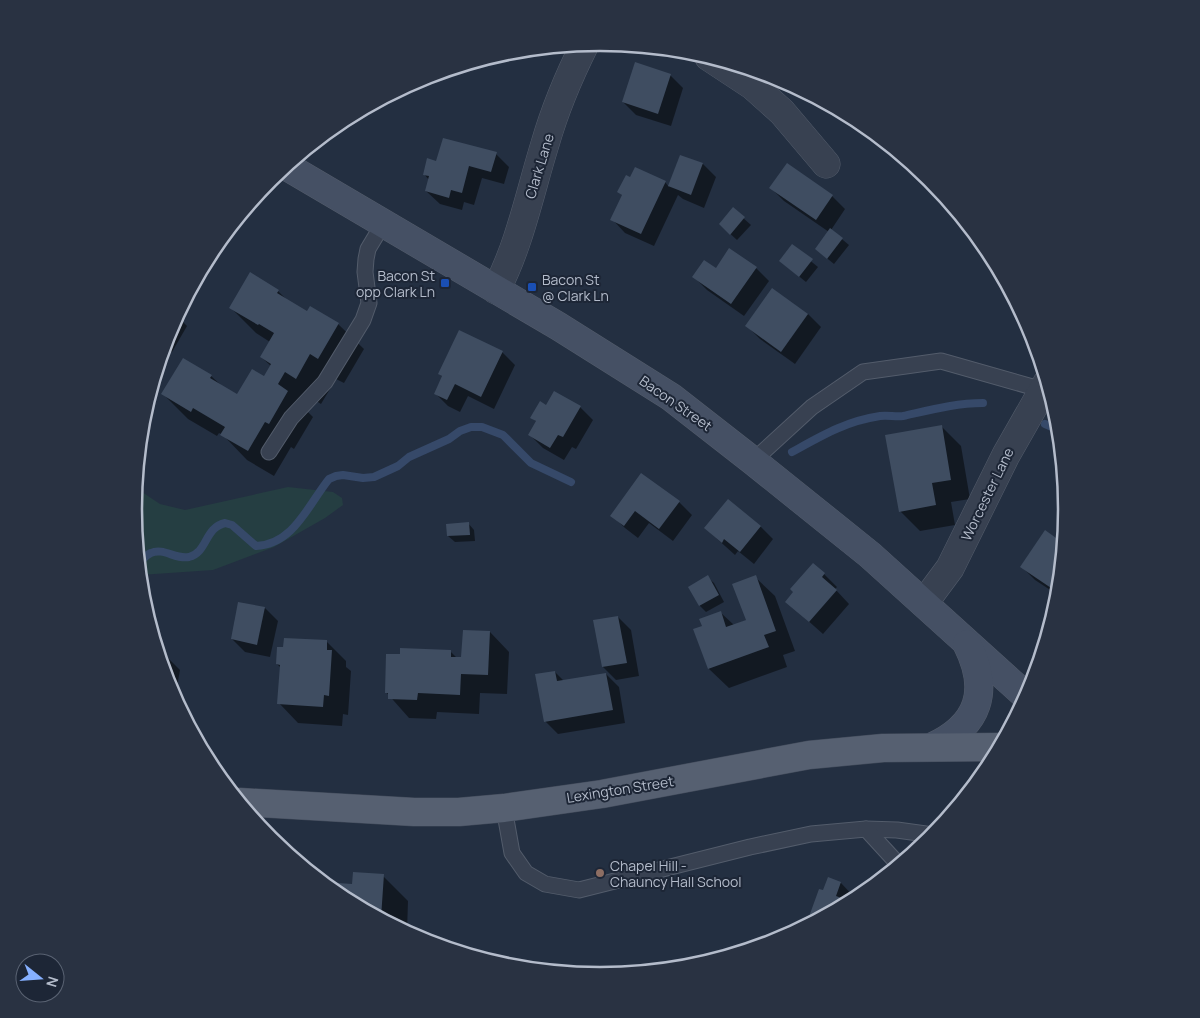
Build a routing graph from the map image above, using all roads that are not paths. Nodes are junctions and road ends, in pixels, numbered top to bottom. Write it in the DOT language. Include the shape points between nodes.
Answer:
graph roads {
  1 [pos="582,52"];
  2 [pos="730,71"];
  3 [pos="826,164"];
  4 [pos="293,170"];
  5 [pos="383,224"];
  6 [pos="496,290"];
  7 [pos="1040,385"];
  8 [pos="1042,391"];
  9 [pos="269,452"];
  10 [pos="753,461"];
  11 [pos="924,603"];
  12 [pos="967,642"];
  13 [pos="1020,691"];
  14 [pos="932,747"];
  15 [pos="991,747"];
  16 [pos="249,803"];
  17 [pos="504,808"];
  18 [pos="866,829"];
  19 [pos="923,834"];
  20 [pos="894,859"];
  1 -- 6 [label="street, Clark Lane" via="546,140 515,246"];
  2 -- 3 [label="street" via="782,112"];
  4 -- 5 [label="main road, Bacon Street"];
  5 -- 6 [label="main road, Bacon Street"];
  5 -- 9 [label="lane" via="368,249 365,272 369,303 363,320 325,382 295,413"];
  6 -- 10 [label="main road, Bacon Street" via="671,397"];
  7 -- 10 [label="lane" via="941,361 863,372 812,407"];
  8 -- 11 [label="street, Worcester Lane" via="1006,455 950,568"];
  10 -- 11 [label="main road, Bacon Street"];
  11 -- 12 [label="main road, Bacon Street"];
  12 -- 13 [label="main road, Bacon Street"];
  12 -- 14 [label="main road" via="979,673 976,703 959,731"];
  14 -- 15 [label="main road, Lexington Street"];
  14 -- 17 [label="main road, Lexington Street" via="859,749 809,755 642,787"];
  16 -- 17 [label="main road, Lexington Street" via="414,812"];
  17 -- 18 [label="lane" via="512,853 526,873 545,884 579,890 784,839"];
  18 -- 19 [label="lane"];
  18 -- 20 [label="lane"];
}
